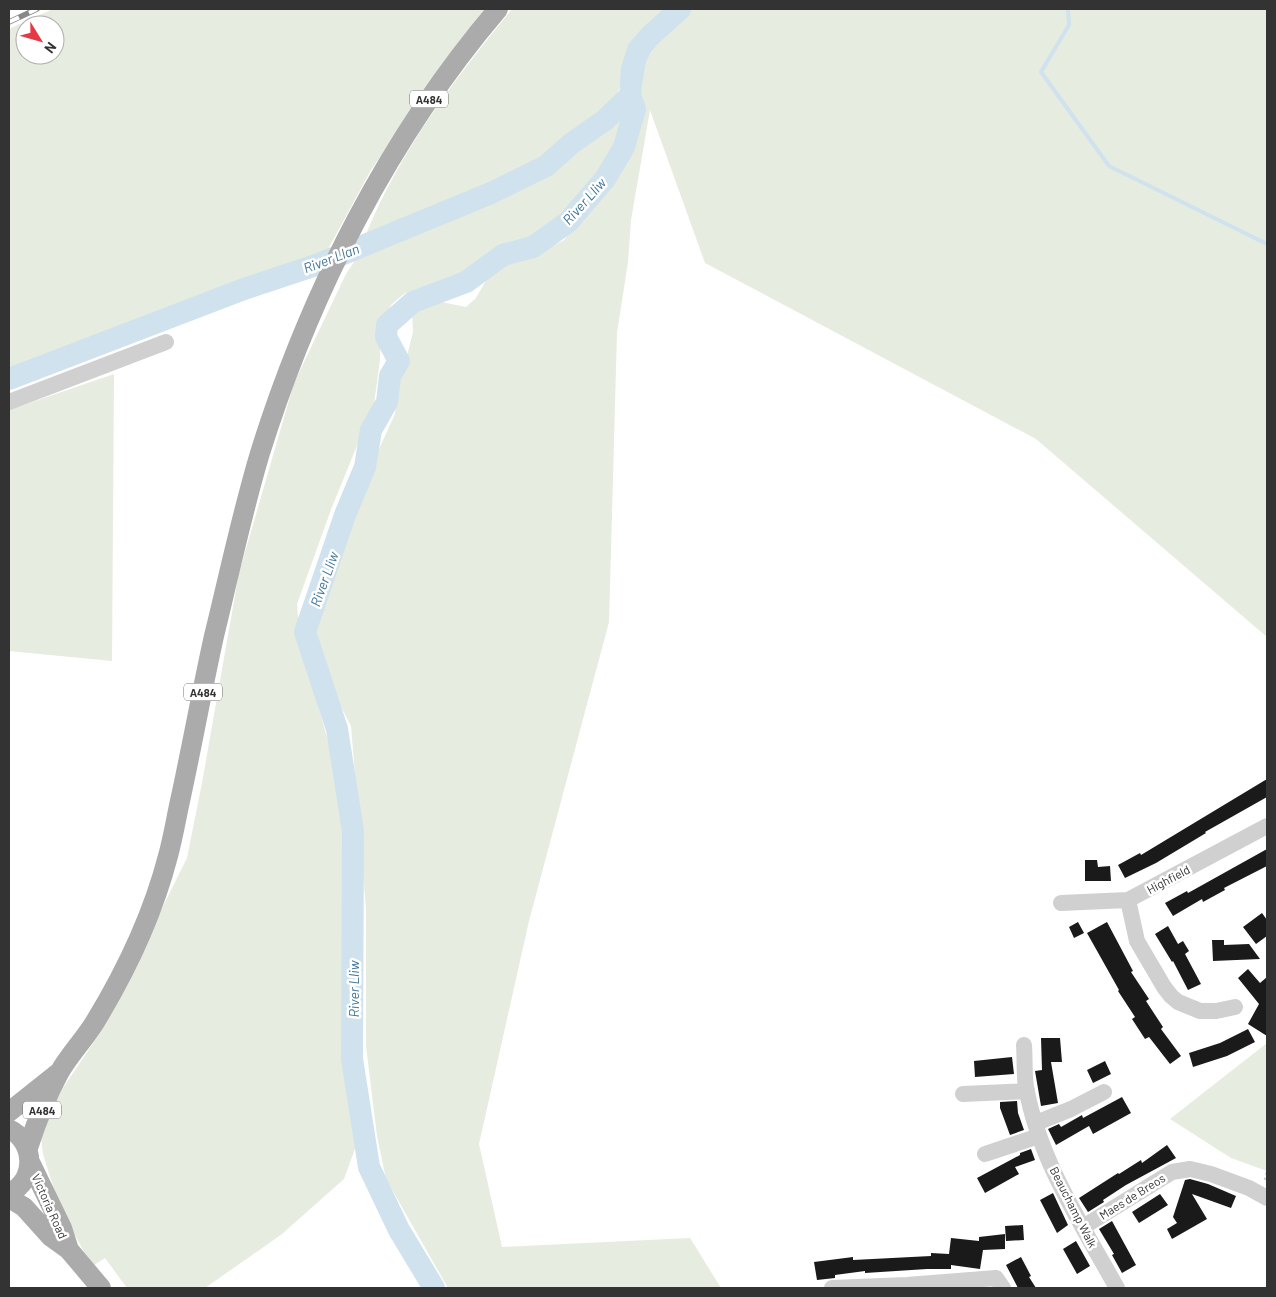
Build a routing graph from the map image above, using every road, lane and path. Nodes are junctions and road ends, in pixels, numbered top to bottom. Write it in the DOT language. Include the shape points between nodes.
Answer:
graph roads {
  1 [pos="498,9"];
  2 [pos="166,342"];
  3 [pos="9,402"];
  4 [pos="1267,826"];
  5 [pos="1128,900"];
  6 [pos="1061,903"];
  7 [pos="1236,1008"];
  8 [pos="1024,1045"];
  9 [pos="60,1072"];
  10 [pos="1027,1091"];
  11 [pos="1104,1092"];
  12 [pos="963,1094"];
  13 [pos="9,1112"];
  14 [pos="9,1128"];
  15 [pos="1038,1130"];
  16 [pos="985,1154"];
  17 [pos="29,1155"];
  18 [pos="1267,1172"];
  19 [pos="1267,1186"];
  20 [pos="9,1193"];
  21 [pos="9,1198"];
  22 [pos="1267,1198"];
  23 [pos="1083,1226"];
  24 [pos="69,1250"];
  25 [pos="908,1287"];
  26 [pos="101,1288"];
  27 [pos="832,1288"];
  28 [pos="1003,1288"];
  29 [pos="1118,1288"];
  1 -- 9 [label="main road, A484" via="416,117 370,196 318,299 289,369 260,454 213,640 168,857 147,919 126,966 95,1023"];
  2 -- 3 [label="street"];
  4 -- 5 [label="street, Highfield"];
  5 -- 6 [label="street, Highfield"];
  5 -- 7 [label="street" via="1137,941 1171,996 1200,1011"];
  8 -- 10 [label="street, Beauchamp Walk"];
  9 -- 13 [label="main road, A484"];
  9 -- 17 [label="main road, A484" via="36,1122"];
  10 -- 12 [label="street"];
  10 -- 15 [label="street, Beauchamp Walk"];
  11 -- 15 [label="street"];
  14 -- 17 [label="main road, Victoria Road" via="23,1140"];
  15 -- 16 [label="street"];
  15 -- 23 [label="street, Beauchamp Walk" via="1068,1200"];
  17 -- 20 [label="main road" via="28,1173 23,1183"];
  17 -- 24 [label="main road, Victoria Road"];
  18 -- 19 [label="path"];
  21 -- 24 [label="main road, Victoria Road" via="24,1207 51,1237"];
  22 -- 23 [label="street, Maes de Breos" via="1249,1188 1190,1169 1172,1172"];
  23 -- 29 [label="street, Beauchamp Walk"];
  24 -- 26 [label="main road, Victoria Road"];
  25 -- 27 [label="street"];
  25 -- 28 [label="street" via="996,1278"];
}
